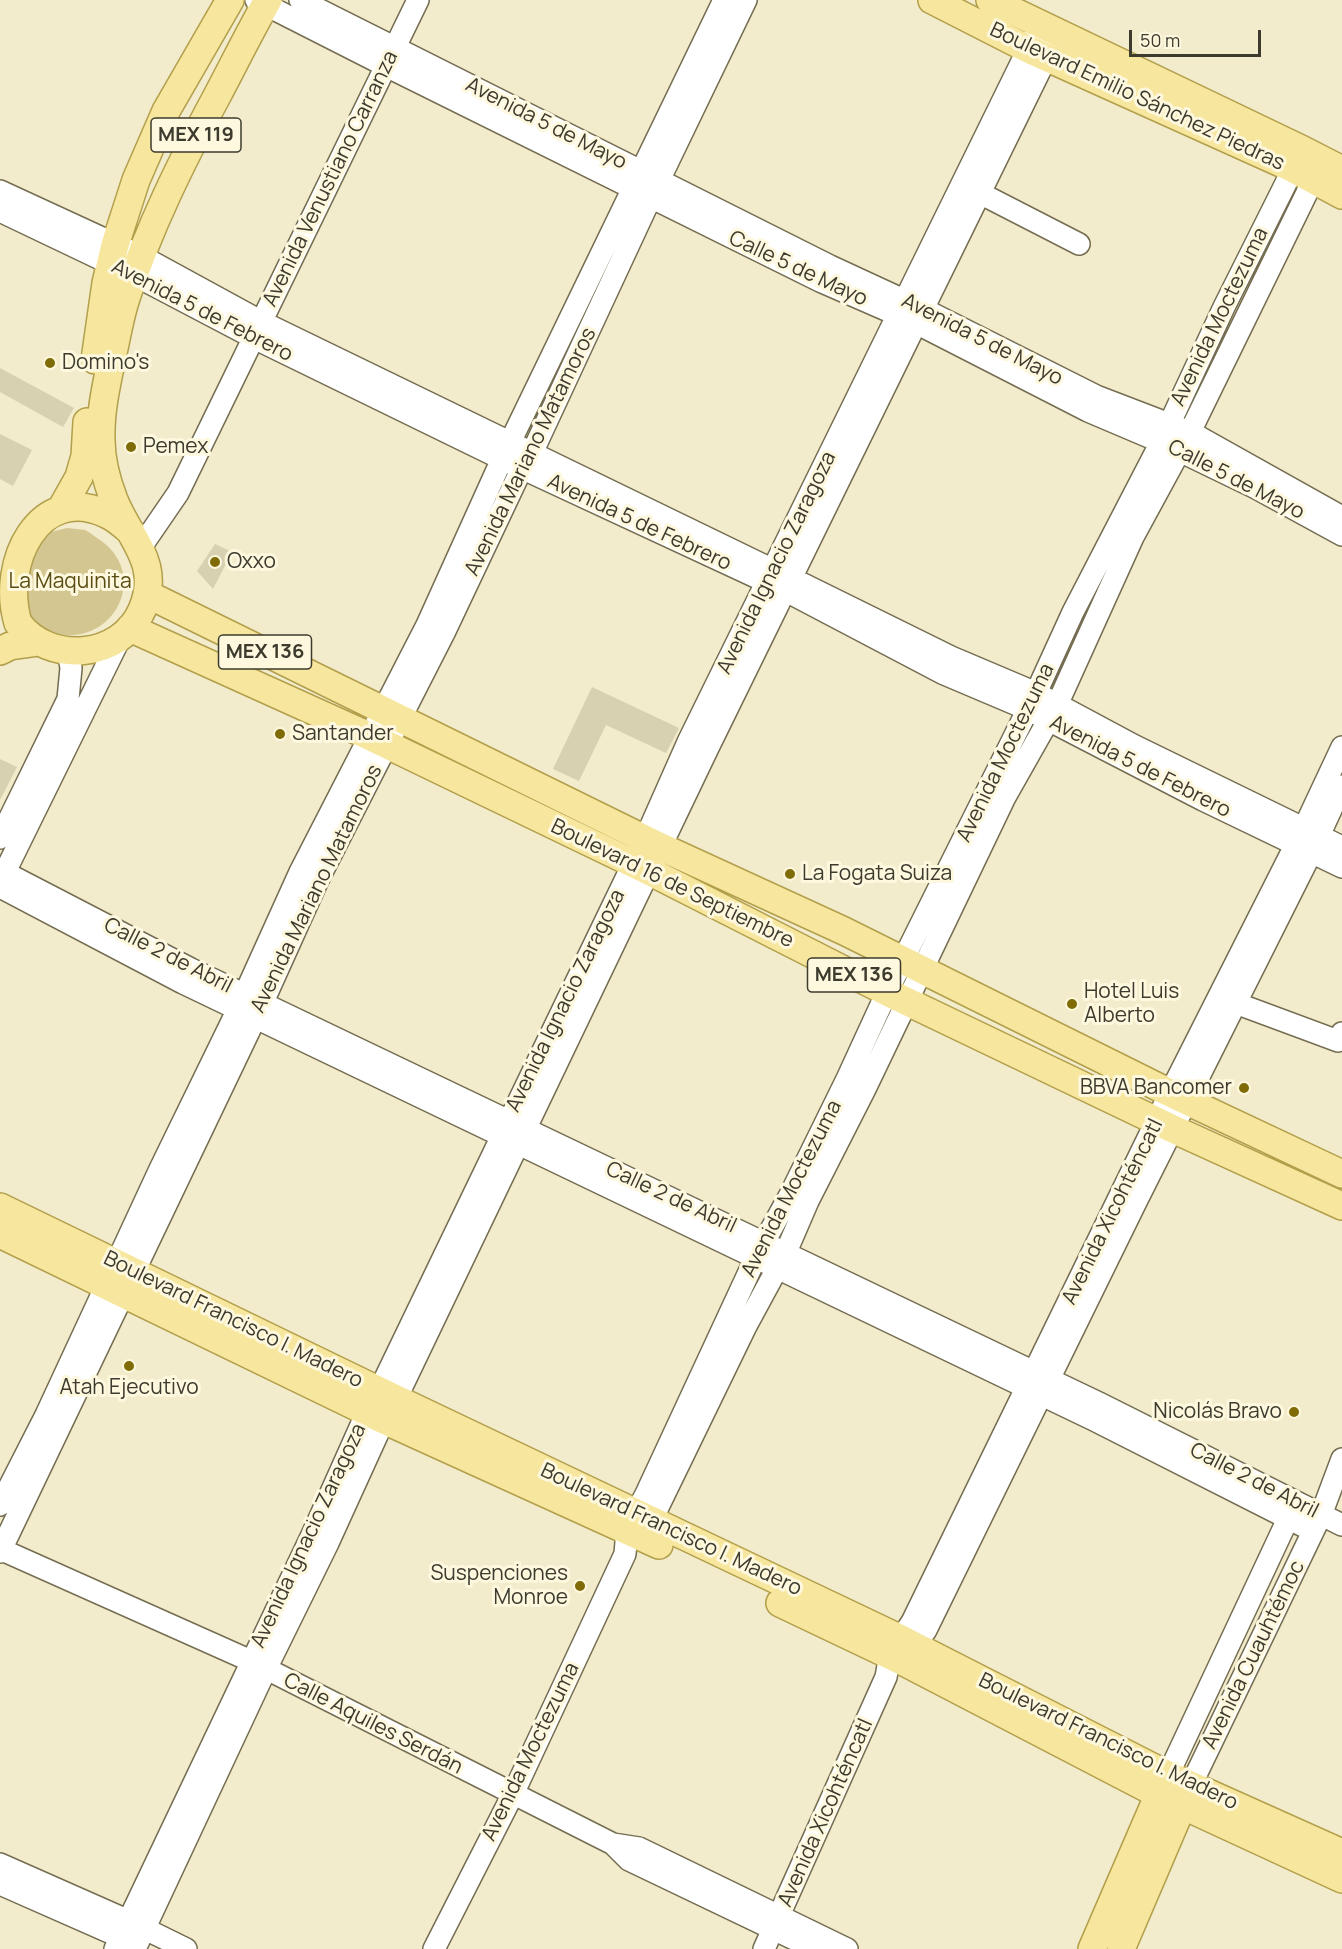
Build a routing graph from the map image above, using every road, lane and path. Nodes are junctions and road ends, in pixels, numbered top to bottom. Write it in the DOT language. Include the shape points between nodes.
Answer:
graph roads {
  1 [pos="230,0"];
  2 [pos="300,0"];
  3 [pos="418,0"];
  4 [pos="724,0"];
  5 [pos="746,0"];
  6 [pos="932,0"];
  7 [pos="990,0"];
  8 [pos="263,2"];
  9 [pos="1050,28"];
  10 [pos="710,53"];
  11 [pos="1037,53"];
  12 [pos="390,57"];
  13 [pos="1315,166"];
  14 [pos="646,185"];
  15 [pos="971,188"];
  16 [pos="1342,195"];
  17 [pos="2,202"];
  18 [pos="1079,244"];
  19 [pos="125,260"];
  20 [pos="1224,308"];
  21 [pos="910,312"];
  22 [pos="1248,315"];
  23 [pos="570,321"];
  24 [pos="258,330"];
  25 [pos="590,330"];
  26 [pos="1190,432"];
  27 [pos="1170,438"];
  28 [pos="506,451"];
  29 [pos="527,460"];
  30 [pos="1260,481"];
  31 [pos="61,509"];
  32 [pos="1341,529"];
  33 [pos="1124,533"];
  34 [pos="136,540"];
  35 [pos="2,562"];
  36 [pos="779,580"];
  37 [pos="147,594"];
  38 [pos="3,603"];
  39 [pos="1073,612"];
  40 [pos="1093,623"];
  41 [pos="435,629"];
  42 [pos="126,632"];
  43 [pos="39,642"];
  44 [pos="0,651"];
  45 [pos="68,651"];
  46 [pos="1031,701"];
  47 [pos="1052,713"];
  48 [pos="392,715"];
  49 [pos="378,740"];
  50 [pos="1342,747"];
  51 [pos="1342,786"];
  52 [pos="996,794"];
  53 [pos="0,838"];
  54 [pos="1307,840"];
  55 [pos="1342,847"];
  56 [pos="647,855"];
  57 [pos="1342,867"];
  58 [pos="1,878"];
  59 [pos="913,965"];
  60 [pos="897,997"];
  61 [pos="1227,1000"];
  62 [pos="250,1006"];
  63 [pos="1342,1033"];
  64 [pos="1179,1097"];
  65 [pos="1165,1125"];
  66 [pos="514,1132"];
  67 [pos="1342,1174"];
  68 [pos="799,1197"];
  69 [pos="1342,1206"];
  70 [pos="0,1207"];
  71 [pos="0,1234"];
  72 [pos="760,1249"];
  73 [pos="781,1260"];
  74 [pos="119,1279"];
  75 [pos="737,1322"];
  76 [pos="1038,1384"];
  77 [pos="382,1406"];
  78 [pos="1342,1459"];
  79 [pos="0,1505"];
  80 [pos="1291,1510"];
  81 [pos="1317,1523"];
  82 [pos="1342,1525"];
  83 [pos="637,1531"];
  84 [pos="0,1550"];
  85 [pos="899,1656"];
  86 [pos="258,1665"];
  87 [pos="1175,1790"];
  88 [pos="513,1794"];
  89 [pos="1342,1853"];
  90 [pos="0,1864"];
  91 [pos="1342,1879"];
  92 [pos="0,1884"];
  93 [pos="777,1923"];
  94 [pos="132,1940"];
  95 [pos="186,1949"];
  96 [pos="435,1949"];
  97 [pos="764,1949"];
  98 [pos="815,1949"];
  99 [pos="847,1949"];
  100 [pos="1092,1949"];
  101 [pos="1121,1949"];
  1 -- 19 [label="main road, MEX 119" via="166,111 136,180"];
  2 -- 12 [label="street"];
  3 -- 12 [label="street, Avenida Venustiano Carranza"];
  4 -- 10 [label="street, Avenida Mariano Matamoros"];
  5 -- 10 [label="street, Avenida Mariano Matamoros"];
  6 -- 11 [label="main road, Boulevard Emilio Sánchez Piedras"];
  7 -- 9 [label="main road, Boulevard Emilio Sánchez Piedras"];
  8 -- 12 [label="street, Calle 5 de Mayo"];
  8 -- 19 [label="main road, MEX 119" via="171,182"];
  9 -- 11 [label="street, Avenida Ignacio Zaragoza"];
  9 -- 13 [label="main road, Boulevard Emilio Sánchez Piedras"];
  10 -- 14 [label="street, Avenida Mariano Matamoros"];
  11 -- 13 [label="main road, Boulevard Emilio Sánchez Piedras"];
  11 -- 15 [label="street, Avenida Ignacio Zaragoza"];
  12 -- 14 [label="street, Calle 5 de Mayo"];
  12 -- 24 [label="street, Avenida Venustiano Carranza"];
  13 -- 16 [label="main road, Boulevard Emilio Sánchez Piedras"];
  13 -- 20 [label="street, Avenida Moctezuma"];
  13 -- 22 [label="street, Avenida Moctezuma"];
  14 -- 21 [label="street, Calle 5 de Mayo"];
  14 -- 23 [label="street, Avenida Mariano Matamoros"];
  14 -- 25 [label="street, Avenida Mariano Matamoros"];
  15 -- 18 [label="street"];
  15 -- 21 [label="street, Avenida Ignacio Zaragoza"];
  17 -- 19 [label="street, Avenida 5 de Febrero"];
  19 -- 24 [label="street, Avenida 5 de Febrero"];
  19 -- 31 [label="main road, MEX 119" via="96,350 85,456 79,477"];
  19 -- 34 [label="main road, MEX 119" via="125,300 105,390 101,442 114,501"];
  20 -- 22 [label="street"];
  20 -- 27 [label="street, Avenida Moctezuma"];
  21 -- 27 [label="street, Calle 5 de Mayo" via="1092,404"];
  21 -- 36 [label="street, Avenida Ignacio Zaragoza"];
  22 -- 26 [label="street, Avenida Moctezuma"];
  23 -- 25 [label="street"];
  23 -- 28 [label="street, Avenida Mariano Matamoros"];
  24 -- 28 [label="street, Avenida 5 de Febrero"];
  24 -- 34 [label="street, Avenida Venustiano Carranza" via="178,493"];
  25 -- 29 [label="street, Avenida Mariano Matamoros"];
  26 -- 27 [label="street"];
  26 -- 30 [label="street"];
  27 -- 30 [label="street, Calle 5 de Mayo"];
  27 -- 33 [label="street, Avenida Moctezuma"];
  28 -- 29 [label="street, Avenida 5 de Febrero"];
  28 -- 41 [label="street, Avenida Mariano Matamoros"];
  29 -- 36 [label="street, Avenida 5 de Febrero"];
  29 -- 41 [label="street, Avenida Mariano Matamoros"];
  30 -- 32 [label="street, Calle 5 de Mayo"];
  31 -- 34 [label="main road" via="76,507 106,514"];
  31 -- 35 [label="main road" via="14,533"];
  33 -- 39 [label="street, Avenida Moctezuma"];
  33 -- 40 [label="street, Avenida Moctezuma"];
  34 -- 37 [label="main road" via="147,562"];
  35 -- 38 [label="main road"];
  36 -- 46 [label="street, Avenida 5 de Febrero" via="946,665"];
  36 -- 56 [label="street, Avenida Ignacio Zaragoza"];
  37 -- 42 [label="main road" via="141,612"];
  37 -- 48 [label="main road, Boulevard 16 de Septiembre / MEX 136"];
  38 -- 43 [label="main road"];
  39 -- 40 [label="street"];
  39 -- 46 [label="street, Avenida Moctezuma"];
  40 -- 47 [label="street, Avenida Moctezuma"];
  41 -- 48 [label="street, Avenida Mariano Matamoros"];
  42 -- 45 [label="main road" via="96,649"];
  42 -- 49 [label="main road, Boulevard 16 de Septiembre / MEX 136"];
  42 -- 58 [label="street"];
  43 -- 44 [label="main road"];
  43 -- 45 [label="main road"];
  45 -- 53 [label="street" via="68,699"];
  46 -- 47 [label="street, Avenida 5 de Febrero"];
  46 -- 52 [label="street, Avenida Moctezuma"];
  47 -- 52 [label="street, Avenida Moctezuma"];
  47 -- 54 [label="street, Avenida 5 de Febrero"];
  48 -- 49 [label="street, Avenida Mariano Matamoros"];
  48 -- 56 [label="main road, Boulevard 16 de Septiembre / MEX 136"];
  49 -- 56 [label="main road, Boulevard 16 de Septiembre / MEX 136"];
  49 -- 62 [label="street, Avenida Mariano Matamoros" via="309,876"];
  50 -- 54 [label="street, Avenida Xicohténcatl"];
  51 -- 54 [label="street, Avenida Xicohténcatl"];
  52 -- 59 [label="street, Avenida Moctezuma"];
  54 -- 55 [label="street, Avenida 5 de Febrero"];
  54 -- 57 [label="street, Avenida 5 de Febrero"];
  54 -- 61 [label="street, Avenida Xicohténcatl"];
  56 -- 59 [label="main road, Boulevard 16 de Septiembre / MEX 136"];
  56 -- 60 [label="main road, Boulevard 16 de Septiembre / MEX 136"];
  56 -- 66 [label="street, Avenida Ignacio Zaragoza"];
  58 -- 62 [label="street, Calle 2 de Abril"];
  59 -- 60 [label="street, Avenida Moctezuma"];
  59 -- 64 [label="main road, Boulevard 16 de Septiembre / MEX 136"];
  60 -- 65 [label="main road, Boulevard 16 de Septiembre / MEX 136"];
  60 -- 68 [label="street, Avenida Moctezuma"];
  61 -- 63 [label="street" via="1338,1041"];
  61 -- 64 [label="street, Avenida Xicohténcatl"];
  62 -- 66 [label="street, Calle 2 de Abril"];
  62 -- 74 [label="street, Avenida Mariano Matamoros"];
  64 -- 65 [label="street, Avenida Xicohténcatl"];
  64 -- 67 [label="main road, Boulevard 16 de Septiembre / MEX 136"];
  65 -- 69 [label="main road, Boulevard 16 de Septiembre / MEX 136"];
  65 -- 76 [label="street, Avenida Xicohténcatl"];
  66 -- 72 [label="street, Calle 2 de Abril"];
  66 -- 77 [label="street, Avenida Ignacio Zaragoza"];
  68 -- 72 [label="street, Avenida Moctezuma"];
  68 -- 73 [label="street, Avenida Moctezuma"];
  70 -- 74 [label="main road, Boulevard Francisco I. Madero"];
  71 -- 74 [label="main road, Boulevard Francisco I. Madero"];
  72 -- 73 [label="street, Calle 2 de Abril"];
  72 -- 75 [label="street, Avenida Moctezuma"];
  73 -- 75 [label="street, Avenida Moctezuma"];
  73 -- 76 [label="street, Calle 2 de Abril"];
  74 -- 77 [label="main road, Boulevard Francisco I. Madero"];
  74 -- 79 [label="street, Avenida Mariano Matamoros"];
  74 -- 84 [label="street, Avenida Mariano Matamoros" via="63,1424"];
  75 -- 83 [label="street, Avenida Moctezuma"];
  76 -- 80 [label="street, Calle 2 de Abril"];
  76 -- 85 [label="street, Avenida Xicohténcatl" via="954,1554 926,1630"];
  77 -- 83 [label="main road, Boulevard Francisco I. Madero"];
  77 -- 86 [label="street, Avenida Ignacio Zaragoza"];
  78 -- 81 [label="street, Avenida Cuauhtémoc"];
  80 -- 81 [label="street, Calle 2 de Abril"];
  80 -- 87 [label="street, Avenida Cuauhtémoc"];
  81 -- 82 [label="street, Calle 2 de Abril"];
  81 -- 87 [label="street, Avenida Cuauhtémoc"];
  83 -- 85 [label="main road, Boulevard Francisco I. Madero"];
  83 -- 88 [label="street, Avenida Moctezuma"];
  84 -- 86 [label="street, Calle Aquiles Serdán"];
  85 -- 87 [label="main road, Boulevard Francisco I. Madero"];
  85 -- 93 [label="street, Avenida Xicohténcatl"];
  86 -- 88 [label="street, Calle Aquiles Serdán"];
  86 -- 94 [label="street, Avenida Ignacio Zaragoza"];
  87 -- 89 [label="main road, Boulevard Francisco I. Madero"];
  87 -- 91 [label="main road, Boulevard Francisco I. Madero"];
  87 -- 100 [label="main road, Avenida Cuauhtémoc"];
  87 -- 101 [label="main road, Avenida Cuauhtémoc"];
  88 -- 93 [label="street, Calle Aquiles Serdán" via="613,1844 629,1860"];
  88 -- 96 [label="street, Avenida Moctezuma"];
  90 -- 94 [label="street"];
  92 -- 94 [label="street"];
  93 -- 97 [label="street, Avenida Xicohténcatl"];
  93 -- 98 [label="street, Calle Aquiles Serdán"];
  93 -- 99 [label="street, Calle Aquiles Serdán"];
  94 -- 95 [label="street"];
}
